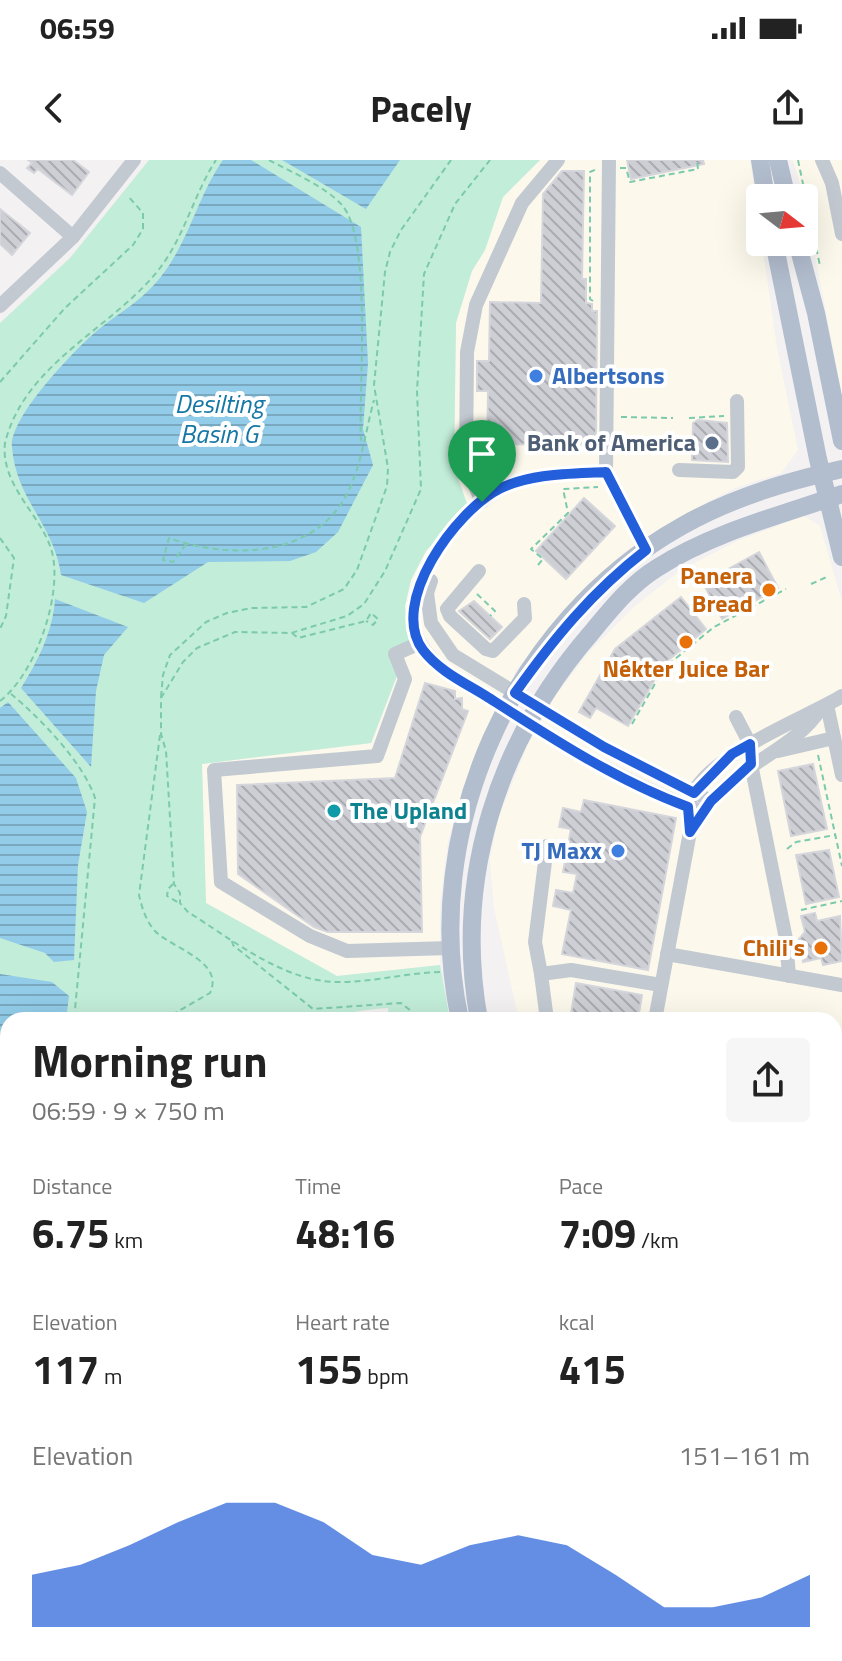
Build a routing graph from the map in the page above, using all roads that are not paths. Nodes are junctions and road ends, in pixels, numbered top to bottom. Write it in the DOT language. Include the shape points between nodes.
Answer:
graph roads {
  1 [pos="134,160"];
  2 [pos="558,160"];
  3 [pos="760,160"];
  4 [pos="778,160"];
  5 [pos="615,164"];
  6 [pos="824,168"];
  7 [pos="0,173"];
  8 [pos="764,184"];
  9 [pos="784,184"];
  10 [pos="840,228"];
  11 [pos="73,237"];
  12 [pos="777,256"];
  13 [pos="801,256"];
  14 [pos="0,306"];
  15 [pos="737,401"];
  16 [pos="842,441"];
  17 [pos="842,469"];
  18 [pos="679,470"];
  19 [pos="821,474"];
  20 [pos="605,480"];
  21 [pos="834,497"];
  22 [pos="482,502"];
  23 [pos="449,536"];
  24 [pos="646,550"];
  25 [pos="842,557"];
  26 [pos="479,571"];
  27 [pos="524,604"];
  28 [pos="420,643"];
  29 [pos="842,696"];
  30 [pos="511,701"];
  31 [pos="824,707"];
  32 [pos="532,714"];
  33 [pos="736,717"];
  34 [pos="834,738"];
  35 [pos="750,744"];
  36 [pos="766,754"];
  37 [pos="751,764"];
  38 [pos="842,775"];
  39 [pos="691,800"];
  40 [pos="707,806"];
  41 [pos="690,832"];
  42 [pos="547,846"];
  43 [pos="450,948"];
  44 [pos="667,954"];
  45 [pos="541,974"];
  46 [pos="789,976"];
  47 [pos="661,985"];
  48 [pos="842,985"];
  49 [pos="459,1012"];
  50 [pos="478,1012"];
  51 [pos="546,1012"];
  52 [pos="656,1012"];
  1 -- 11 [label="street"];
  2 -- 22 [label="street" via="522,203 476,305 467,352 466,465"];
  3 -- 8 [label="main road"];
  4 -- 9 [label="main road"];
  5 -- 20 [label="street"];
  6 -- 10 [label="street"];
  7 -- 11 [label="street"];
  11 -- 14 [label="street"];
  12 -- 19 [label="main road"];
  13 -- 16 [label="main road"];
  15 -- 18 [label="street" via="738,467 733,472"];
  17 -- 19 [label="main road"];
  19 -- 21 [label="main road"];
  19 -- 24 [label="main road" via="715,509"];
  20 -- 22 [label="street" via="533,478 498,489"];
  20 -- 24 [label="street"];
  21 -- 25 [label="main road"];
  21 -- 32 [label="main road" via="721,533 653,570 576,650"];
  22 -- 23 [label="street"];
  23 -- 28 [label="street" via="433,555 414,605 413,625"];
  23 -- 30 [label="street" via="427,593 431,623 453,655"];
  24 -- 30 [label="main road" via="574,615"];
  26 -- 27 [label="street" via="447,609 486,649 499,648 525,618"];
  28 -- 30 [label="street" via="440,667"];
  28 -- 43 [label="street" via="395,654 405,679 377,756 214,770 221,882 310,936 347,951"];
  29 -- 31 [label="street"];
  30 -- 32 [label="street"];
  30 -- 43 [label="main road" via="462,819 453,864"];
  31 -- 34 [label="street"];
  31 -- 35 [label="street"];
  31 -- 36 [label="street" via="811,724"];
  32 -- 39 [label="street" via="604,747"];
  32 -- 50 [label="main road" via="498,783 477,863 471,946"];
  33 -- 35 [label="street"];
  34 -- 36 [label="street"];
  34 -- 38 [label="street"];
  35 -- 37 [label="street"];
  35 -- 39 [label="street" via="732,754"];
  36 -- 37 [label="street"];
  37 -- 40 [label="street"];
  37 -- 46 [label="street"];
  39 -- 40 [label="street"];
  39 -- 41 [label="street"];
  40 -- 41 [label="street"];
  41 -- 44 [label="street"];
  42 -- 45 [label="street" via="535,942"];
  43 -- 49 [label="main road"];
  44 -- 46 [label="street"];
  44 -- 47 [label="street"];
  45 -- 47 [label="street" via="571,970"];
  45 -- 51 [label="street"];
  46 -- 48 [label="street"];
  47 -- 52 [label="street"];
}
